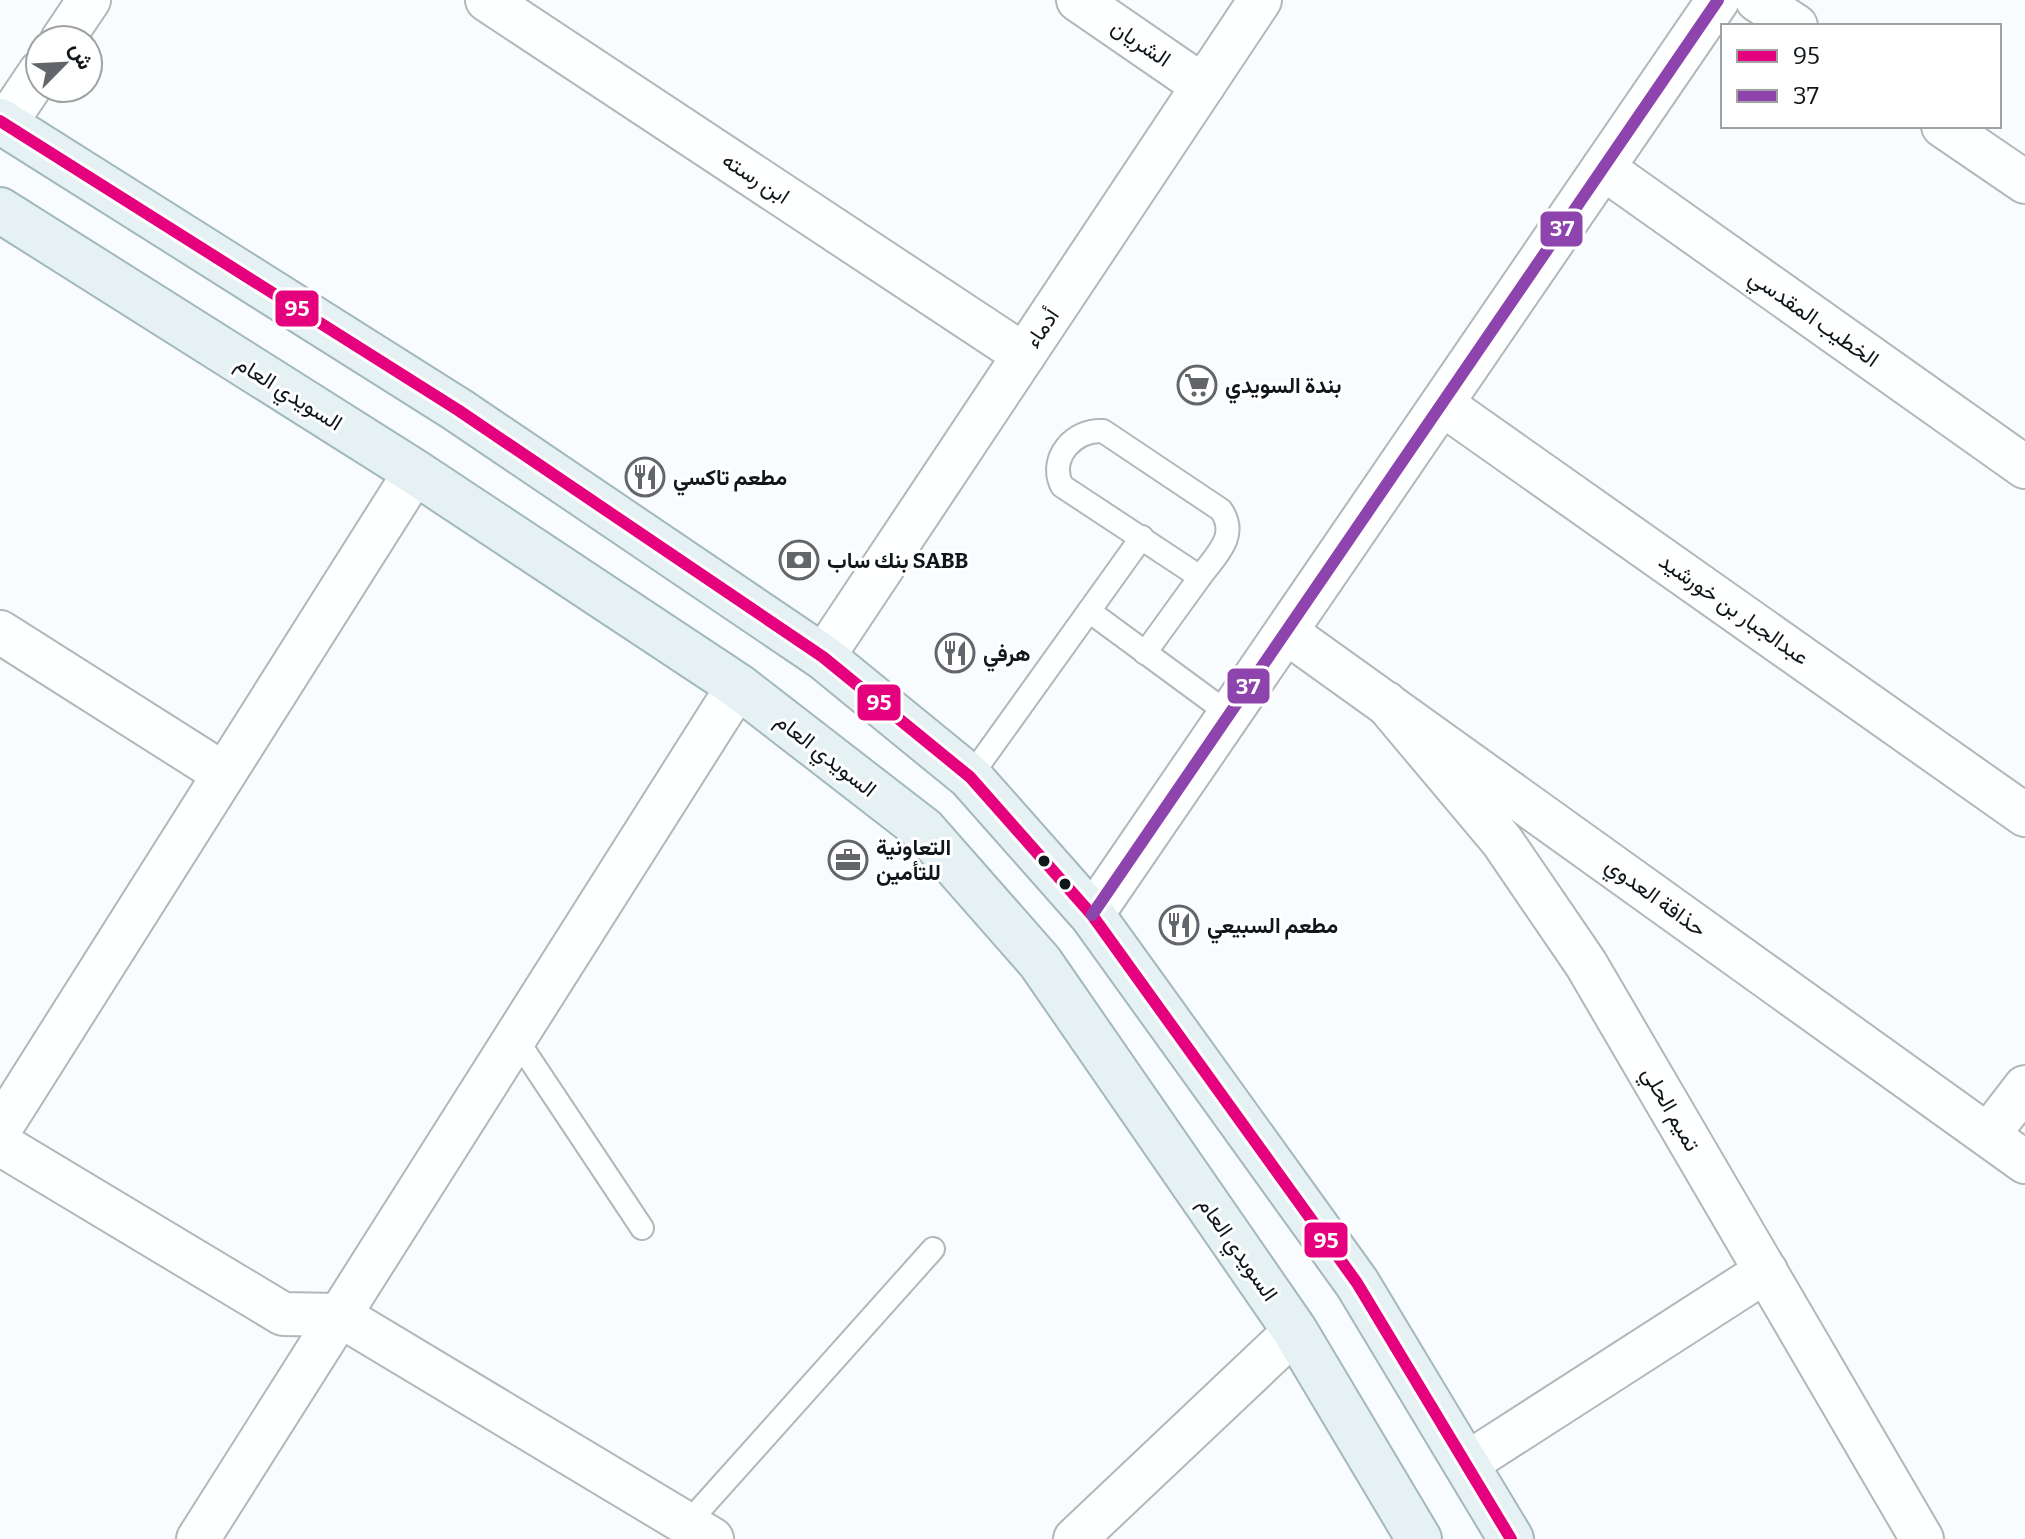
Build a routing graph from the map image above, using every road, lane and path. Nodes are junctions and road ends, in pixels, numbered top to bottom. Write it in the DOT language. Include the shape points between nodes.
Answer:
graph roads {
  1 [pos="89,0"];
  2 [pos="487,0"];
  3 [pos="1078,0"];
  4 [pos="1260,0"];
  5 [pos="1718,0"];
  6 [pos="1757,0"];
  7 [pos="73,24"];
  8 [pos="1793,24"];
  9 [pos="1203,86"];
  10 [pos="24,93"];
  11 [pos="2,122"];
  12 [pos="1946,128"];
  13 [pos="1603,168"];
  14 [pos="2025,182"];
  15 [pos="0,210"];
  16 [pos="1024,355"];
  17 [pos="1442,404"];
  18 [pos="2025,467"];
  19 [pos="415,472"];
  20 [pos="1142,537"];
  21 [pos="1200,577"];
  22 [pos="1089,611"];
  23 [pos="0,632"];
  24 [pos="1286,632"];
  25 [pos="1145,653"];
  26 [pos="823,657"];
  27 [pos="738,686"];
  28 [pos="1386,703"];
  29 [pos="1229,714"];
  30 [pos="224,774"];
  31 [pos="970,777"];
  32 [pos="2025,815"];
  33 [pos="1092,915"];
  34 [pos="515,1037"];
  35 [pos="2025,1087"];
  36 [pos="0,1129"];
  37 [pos="1988,1135"];
  38 [pos="0,1144"];
  39 [pos="2025,1162"];
  40 [pos="642,1228"];
  41 [pos="933,1249"];
  42 [pos="1766,1271"];
  43 [pos="339,1315"];
  44 [pos="1295,1331"];
  45 [pos="1466,1464"];
  46 [pos="700,1531"];
  47 [pos="198,1539"];
  48 [pos="1075,1539"];
  49 [pos="1419,1539"];
  50 [pos="1511,1539"];
  51 [pos="1922,1539"];
  1 -- 7 [label="street"];
  2 -- 16 [label="street, ابن رسته"];
  3 -- 9 [label="street, الشريان"];
  4 -- 9 [label="street, أدماء"];
  5 -- 13 [label="street"];
  6 -- 8 [label="street"];
  9 -- 16 [label="street, أدماء"];
  10 -- 11 [label="street"];
  11 -- 26 [label="main road" via="445,402"];
  12 -- 14 [label="street"];
  13 -- 17 [label="street"];
  13 -- 18 [label="street, الخطيب المقدسي"];
  15 -- 19 [label="main road, السويدي العام"];
  16 -- 26 [label="street, أدماء"];
  17 -- 24 [label="street"];
  17 -- 32 [label="street, عبدالجبار بن خورشيد"];
  19 -- 27 [label="main road, السويدي العام"];
  19 -- 30 [label="street"];
  20 -- 21 [label="lane"];
  20 -- 21 [label="lane" via="1062,486 1057,463 1088,430 1103,431 1221,510 1229,522 1229,536"];
  20 -- 22 [label="lane"];
  21 -- 25 [label="lane"];
  22 -- 25 [label="lane"];
  22 -- 31 [label="lane"];
  23 -- 30 [label="street"];
  24 -- 28 [label="street, حذافة العدوي"];
  24 -- 29 [label="street"];
  25 -- 29 [label="lane"];
  26 -- 31 [label="main road"];
  27 -- 34 [label="street"];
  27 -- 44 [label="main road, السويدي العام" via="924,830 1040,962"];
  28 -- 37 [label="street, حذافة العدوي"];
  28 -- 42 [label="street, تميم الحلي" via="1502,841 1586,964"];
  29 -- 33 [label="street"];
  30 -- 36 [label="street"];
  31 -- 33 [label="main road"];
  33 -- 45 [label="main road" via="1357,1283"];
  34 -- 40 [label="lane"];
  34 -- 43 [label="street"];
  35 -- 37 [label="street"];
  37 -- 39 [label="street, حذافة العدوي"];
  38 -- 43 [label="street" via="283,1314"];
  41 -- 46 [label="lane"];
  42 -- 45 [label="street"];
  42 -- 51 [label="street, تميم الحلي"];
  43 -- 46 [label="street"];
  43 -- 47 [label="street"];
  44 -- 48 [label="street"];
  44 -- 49 [label="main road, السويدي العام"];
  45 -- 50 [label="main road"];
}
